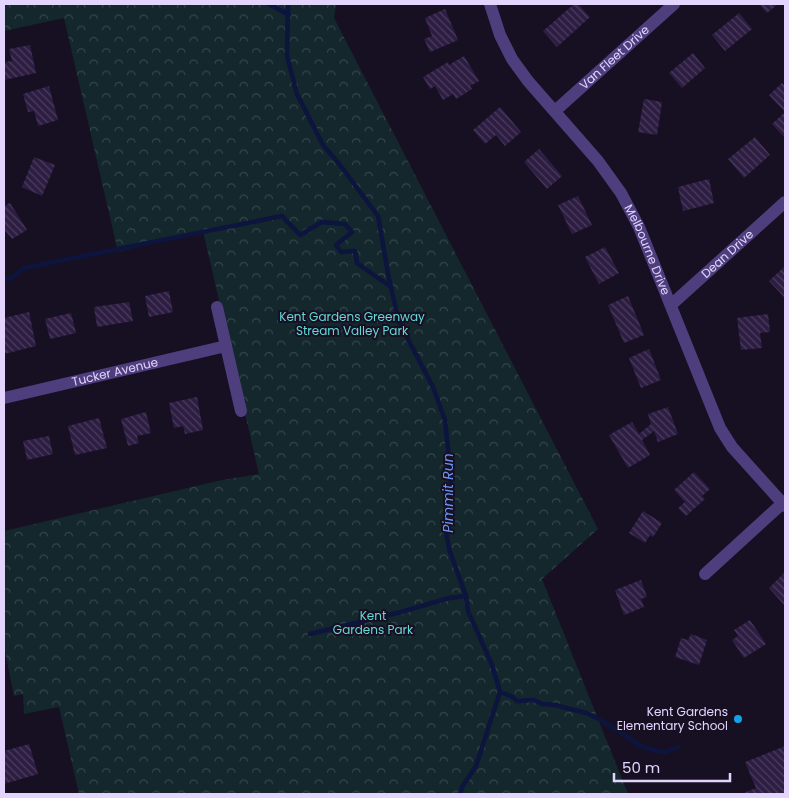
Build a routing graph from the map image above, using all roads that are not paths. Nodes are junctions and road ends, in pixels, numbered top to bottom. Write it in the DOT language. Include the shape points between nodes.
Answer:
graph roads {
  1 [pos="490,4"];
  2 [pos="674,4"];
  3 [pos="555,111"];
  4 [pos="785,202"];
  5 [pos="671,305"];
  6 [pos="217,307"];
  7 [pos="226,346"];
  8 [pos="4,398"];
  9 [pos="241,411"];
  10 [pos="785,504"];
  11 [pos="706,574"];
  1 -- 3 [label="street, Melbourne Drive" via="512,59"];
  2 -- 3 [label="street, Van Fleet Drive"];
  3 -- 5 [label="street, Melbourne Drive" via="598,161 620,193 639,228"];
  4 -- 5 [label="street, Dean Drive"];
  5 -- 10 [label="street, Melbourne Drive" via="720,428 732,446"];
  6 -- 7 [label="street"];
  7 -- 8 [label="street, Tucker Avenue"];
  7 -- 9 [label="street"];
  10 -- 11 [label="street"];
}
